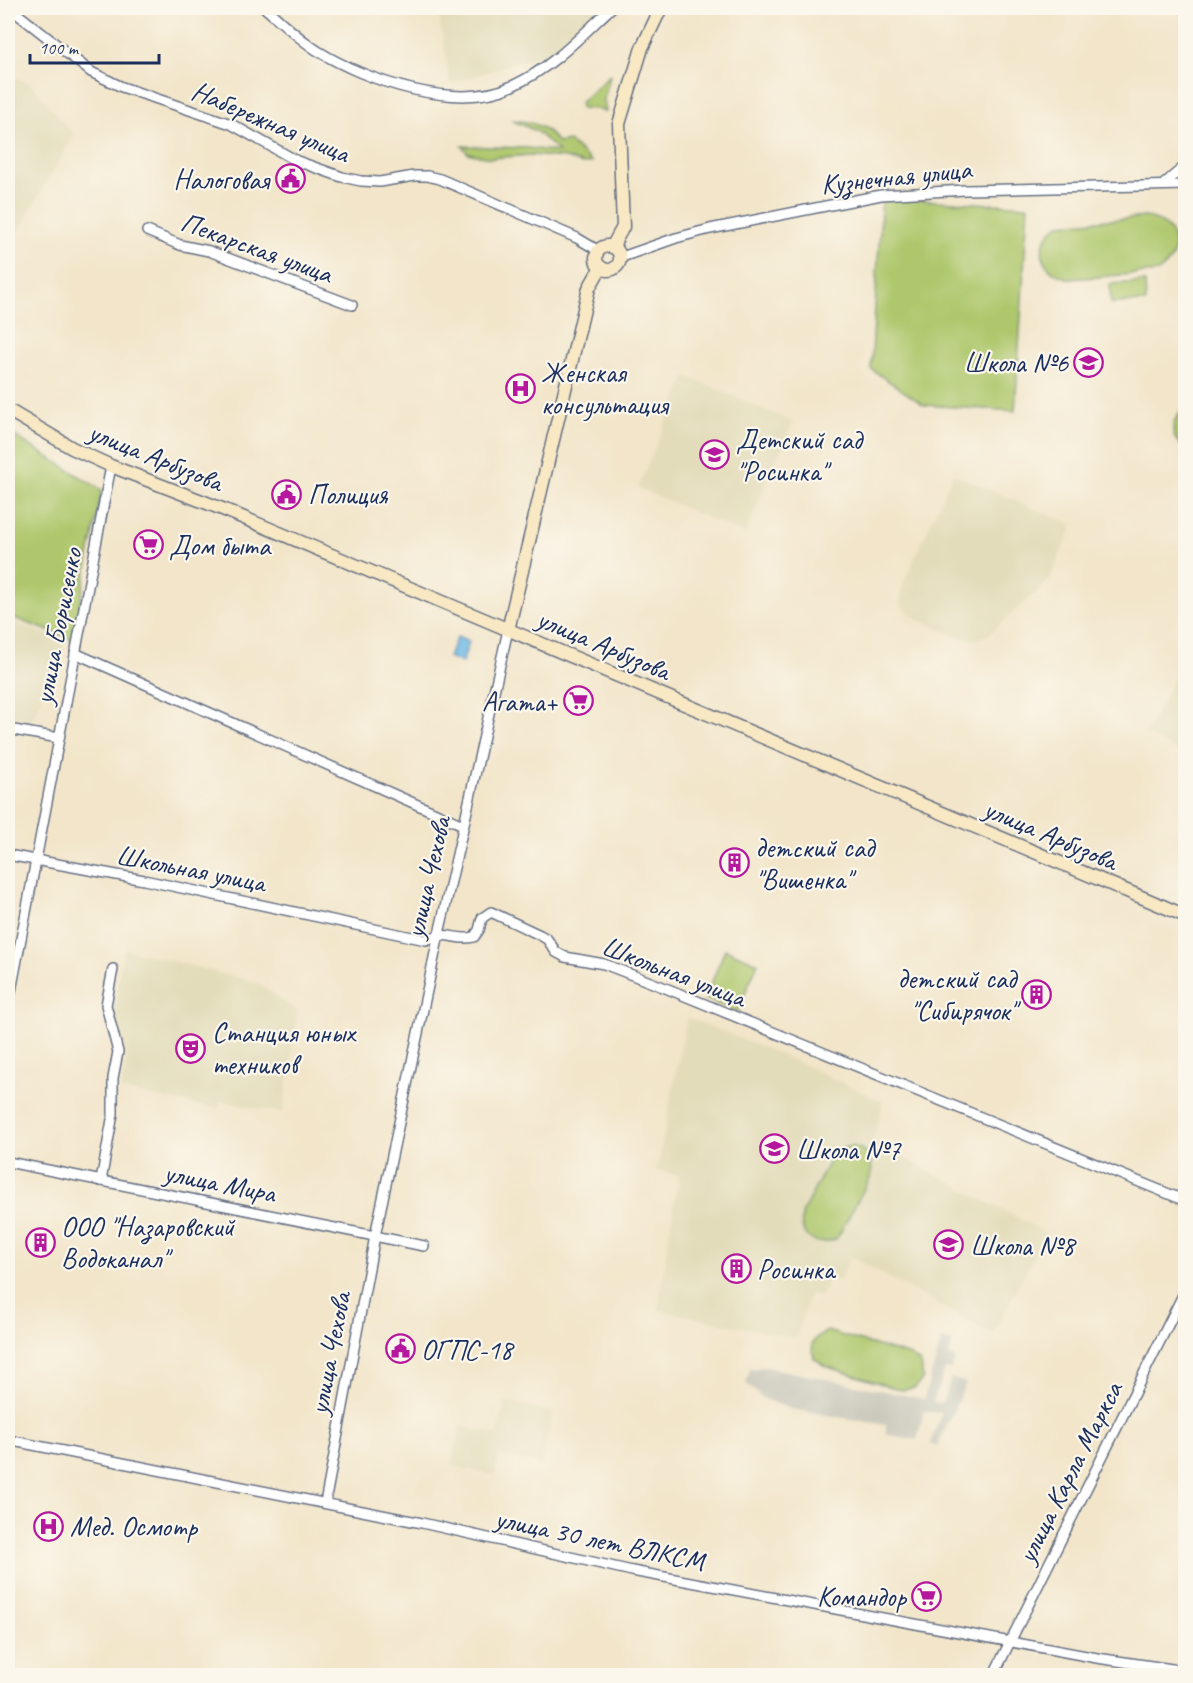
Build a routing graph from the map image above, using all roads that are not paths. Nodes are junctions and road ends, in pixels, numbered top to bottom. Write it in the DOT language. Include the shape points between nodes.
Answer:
graph roads {
  1 [pos="10,8"];
  2 [pos="265,8"];
  3 [pos="611,8"];
  4 [pos="661,8"];
  5 [pos="1185,165"];
  6 [pos="1163,185"];
  7 [pos="1185,185"];
  8 [pos="147,231"];
  9 [pos="612,247"];
  10 [pos="599,251"];
  11 [pos="619,258"];
  12 [pos="601,267"];
  13 [pos="352,305"];
  14 [pos="8,410"];
  15 [pos="111,466"];
  16 [pos="508,630"];
  17 [pos="75,653"];
  18 [pos="8,729"];
  19 [pos="59,738"];
  20 [pos="463,825"];
  21 [pos="8,855"];
  22 [pos="35,861"];
  23 [pos="1185,916"];
  24 [pos="439,934"];
  25 [pos="113,969"];
  26 [pos="8,1007"];
  27 [pos="8,1162"];
  28 [pos="101,1180"];
  29 [pos="1185,1201"];
  30 [pos="375,1236"];
  31 [pos="424,1246"];
  32 [pos="1185,1289"];
  33 [pos="8,1440"];
  34 [pos="325,1503"];
  35 [pos="1008,1642"];
  36 [pos="1185,1671"];
  37 [pos="993,1676"];
  1 -- 10 [label="street, Набережная улица" via="92,72 122,87 231,124 297,161 361,181 414,176 440,179"];
  2 -- 3 [label="street" via="316,50 352,69 389,84 468,97 493,94 513,86 555,61"];
  4 -- 9 [label="street" via="642,48 619,124 623,226"];
  5 -- 6 [label="street"];
  6 -- 7 [label="street, Кузнечная улица"];
  6 -- 11 [label="street, Кузнечная улица" via="881,195 710,229"];
  8 -- 13 [label="street, Пекарская улица"];
  9 -- 10 [label="street"];
  9 -- 11 [label="street"];
  10 -- 12 [label="street" via="597,263"];
  11 -- 12 [label="street" via="613,269"];
  12 -- 16 [label="street, улица Чехова" via="590,288"];
  14 -- 15 [label="street, улица Арбузова"];
  15 -- 16 [label="street, улица Арбузова"];
  15 -- 17 [label="street, улица Борисенко"];
  16 -- 20 [label="street, улица Чехова"];
  16 -- 23 [label="street, улица Арбузова"];
  17 -- 19 [label="street, улица Борисенко"];
  17 -- 20 [label="street"];
  18 -- 19 [label="street"];
  19 -- 22 [label="street, улица Борисенко"];
  20 -- 24 [label="street, улица Чехова"];
  21 -- 22 [label="street, Школьная улица"];
  22 -- 24 [label="street, Школьная улица" via="426,940"];
  22 -- 26 [label="street, улица Борисенко"];
  24 -- 29 [label="street, Школьная улица" via="474,937 482,918 491,912 547,939 565,957 604,964"];
  24 -- 30 [label="street, улица Чехова"];
  25 -- 28 [label="street" via="106,1005 118,1052"];
  27 -- 28 [label="street, улица Мира"];
  28 -- 30 [label="street, улица Мира"];
  30 -- 31 [label="street, улица Мира"];
  30 -- 34 [label="street, улица Чехова"];
  32 -- 35 [label="street, улица Карла Маркса"];
  33 -- 34 [label="street, улица 30 лет ВЛКСМ"];
  34 -- 35 [label="street, улица 30 лет ВЛКСМ" via="632,1571"];
  35 -- 36 [label="street, улица 30 лет ВЛКСМ"];
  35 -- 37 [label="street, улица Карла Маркса"];
}
